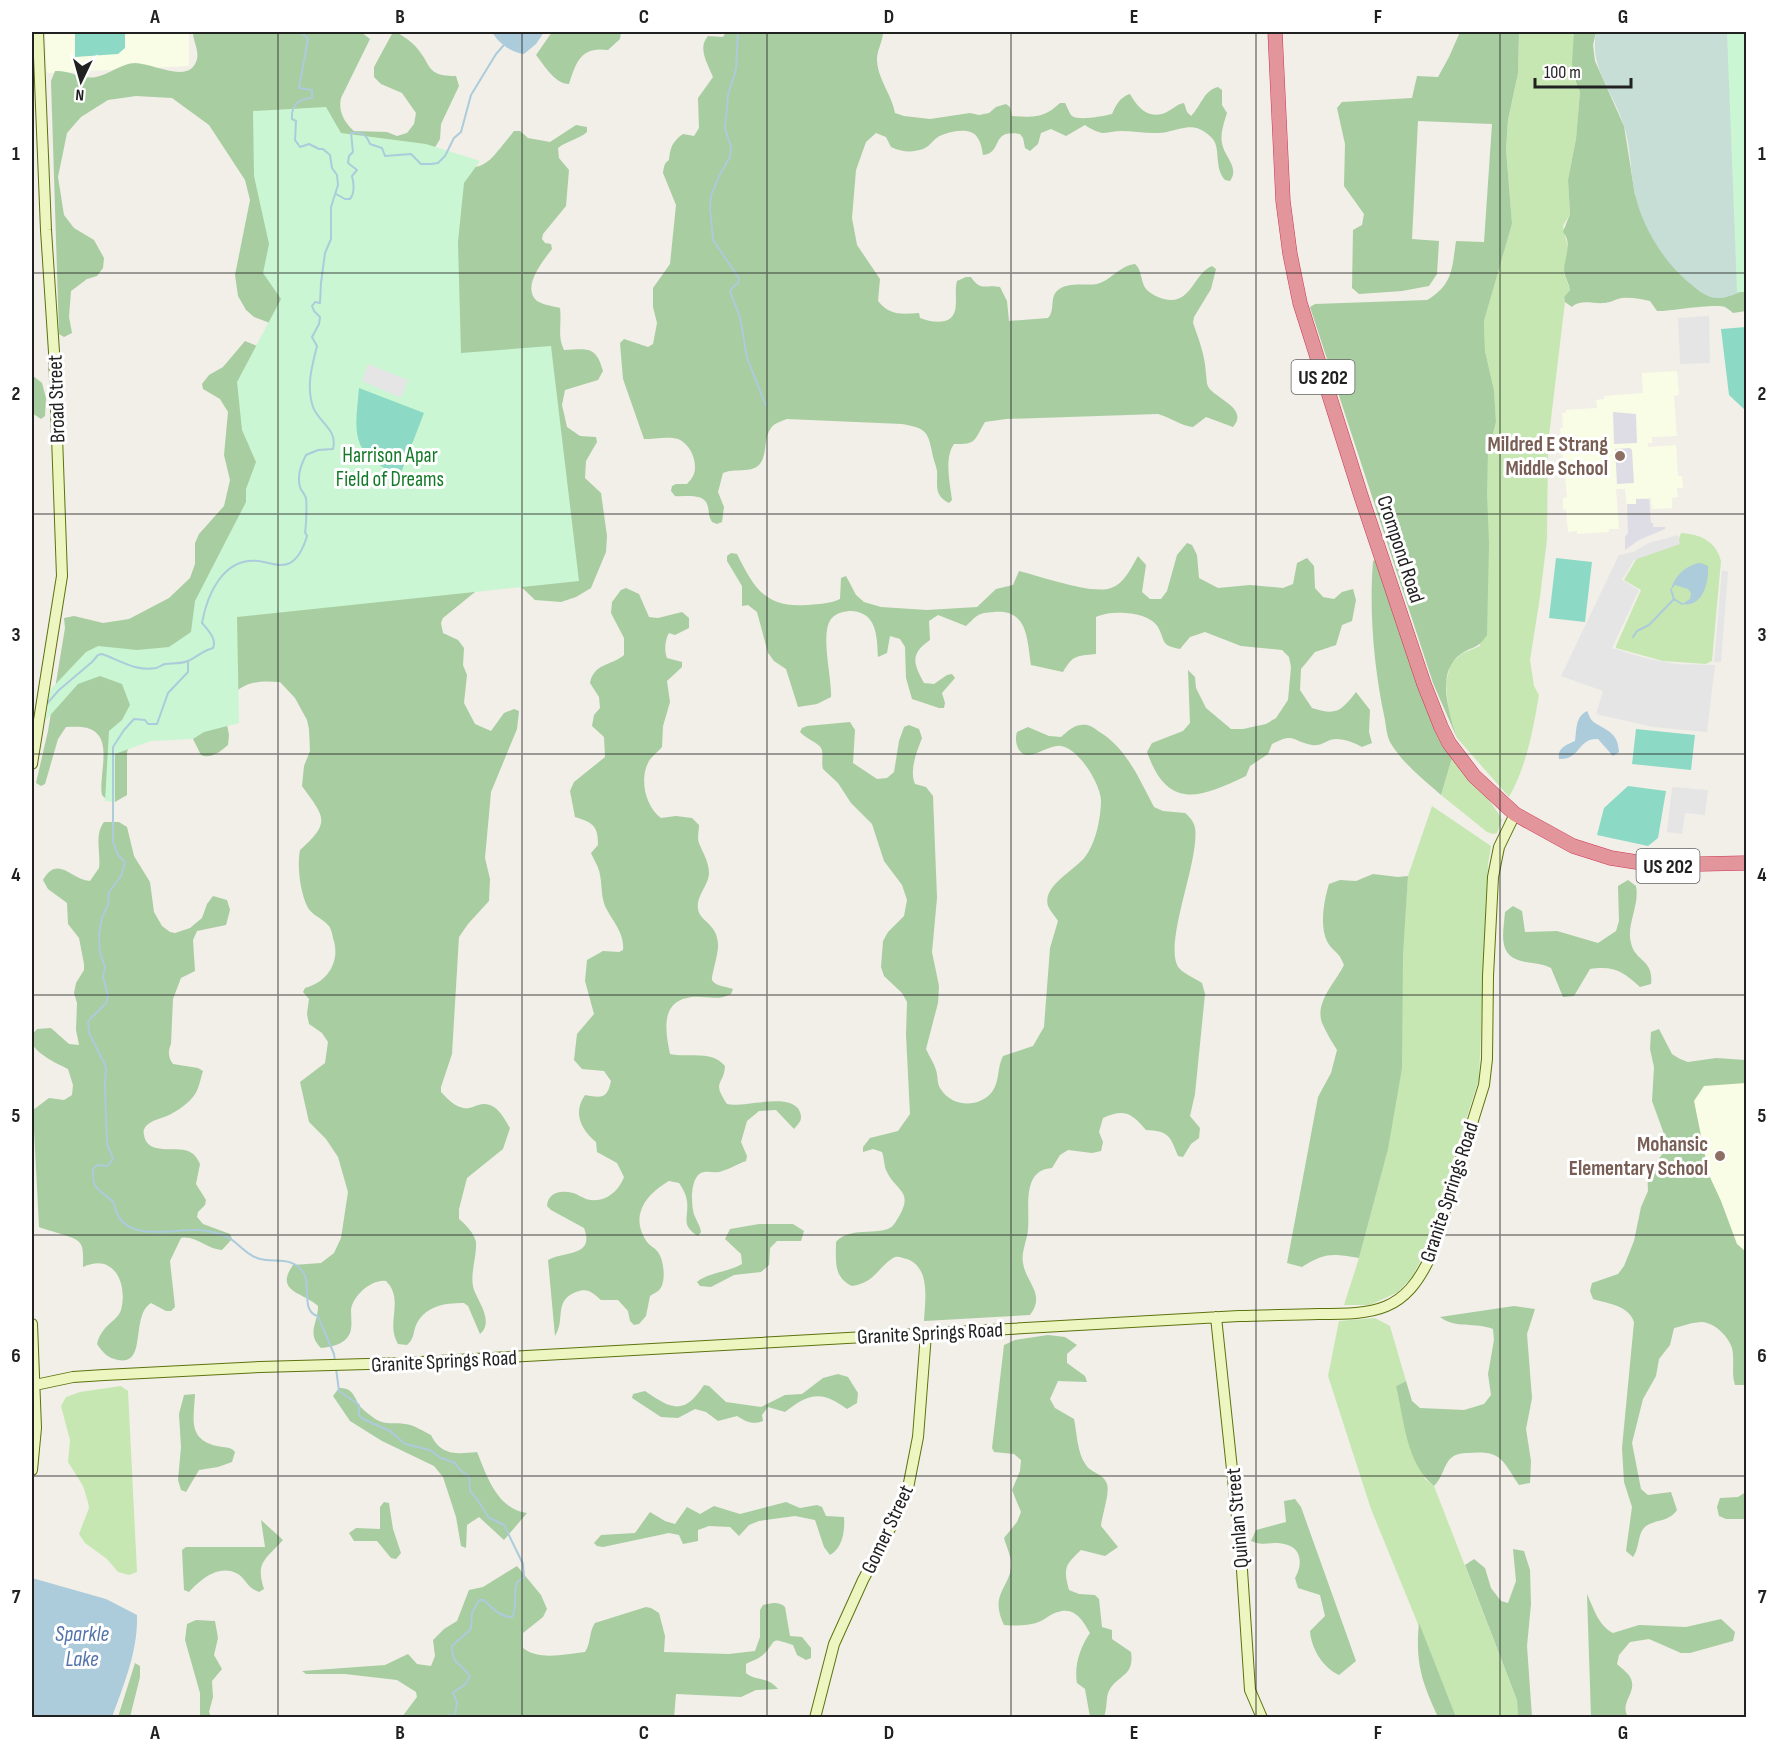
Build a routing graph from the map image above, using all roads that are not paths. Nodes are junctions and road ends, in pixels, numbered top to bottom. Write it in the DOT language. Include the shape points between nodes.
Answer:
graph roads {
  1 [pos="38,32"];
  2 [pos="1275,32"];
  3 [pos="32,764"];
  4 [pos="1515,814"];
  5 [pos="1746,862"];
  6 [pos="1216,1317"];
  7 [pos="32,1324"];
  8 [pos="926,1334"];
  9 [pos="35,1384"];
  10 [pos="32,1470"];
  11 [pos="815,1718"];
  12 [pos="1262,1718"];
  1 -- 3 [label="street, Broad Street" via="62,576"];
  2 -- 4 [label="highway, Crompond Road / US 202" via="1283,201 1303,312 1437,719 1449,743 1474,776"];
  4 -- 5 [label="highway, Crompond Road / US 202" via="1556,838 1611,858 1655,866"];
  4 -- 6 [label="street, Granite Springs Road" via="1499,847 1493,877 1484,1085 1423,1273 1401,1298 1363,1314"];
  6 -- 8 [label="street, Granite Springs Road"];
  6 -- 12 [label="street, Quinlan Street" via="1241,1555 1250,1690"];
  7 -- 9 [label="street"];
  8 -- 9 [label="street, Granite Springs Road" via="73,1377"];
  8 -- 11 [label="street, Gomer Street" via="918,1437 908,1488 834,1644"];
  9 -- 10 [label="street"];
}
